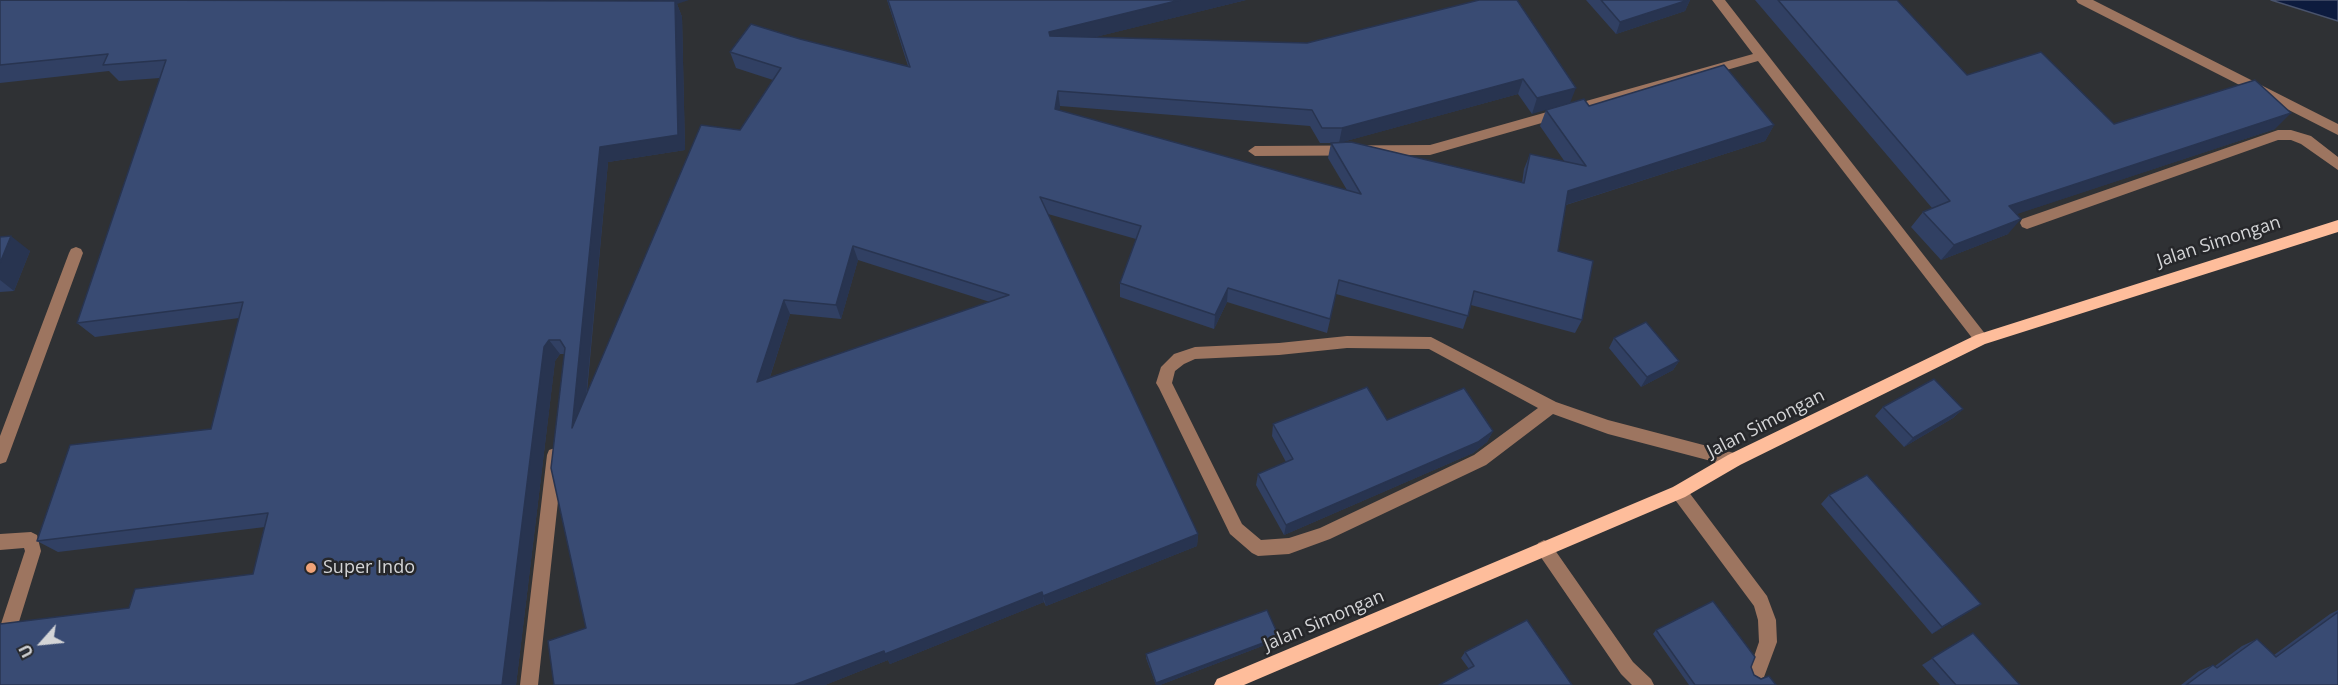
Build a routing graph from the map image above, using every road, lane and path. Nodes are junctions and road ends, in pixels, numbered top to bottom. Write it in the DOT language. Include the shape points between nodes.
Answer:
graph roads {
  1 [pos="1718,0"];
  2 [pos="2082,0"];
  3 [pos="1761,56"];
  4 [pos="2338,130"];
  5 [pos="1255,151"];
  6 [pos="2338,165"];
  7 [pos="2027,223"];
  8 [pos="2338,226"];
  9 [pos="76,253"];
  10 [pos="1981,339"];
  11 [pos="1551,407"];
  12 [pos="556,442"];
  13 [pos="0,457"];
  14 [pos="1734,460"];
  15 [pos="1679,492"];
  16 [pos="0,542"];
  17 [pos="1544,548"];
  18 [pos="0,654"];
  19 [pos="1758,671"];
  20 [pos="529,685"];
  21 [pos="1222,685"];
  22 [pos="1645,685"];
  1 -- 3 [label="street"];
  2 -- 4 [label="street"];
  3 -- 5 [label="street" via="1430,150"];
  3 -- 10 [label="street"];
  6 -- 7 [label="street" via="2306,140 2278,135"];
  8 -- 10 [label="main road, Jalan Simongan"];
  9 -- 13 [label="street"];
  10 -- 14 [label="main road, Jalan Simongan"];
  11 -- 11 [label="street" via="1431,343 1347,342 1195,353 1169,367 1164,383 1236,529 1258,548 1288,546 1324,534 1480,460"];
  11 -- 14 [label="street" via="1608,427"];
  12 -- 20 [label="street"];
  14 -- 15 [label="main road, Jalan Simongan"];
  15 -- 17 [label="main road, Jalan Simongan"];
  15 -- 19 [label="street" via="1761,602 1768,642"];
  16 -- 18 [label="street" via="31,540 33,551"];
  17 -- 21 [label="main road, Jalan Simongan"];
  17 -- 22 [label="street" via="1627,668"];
}
